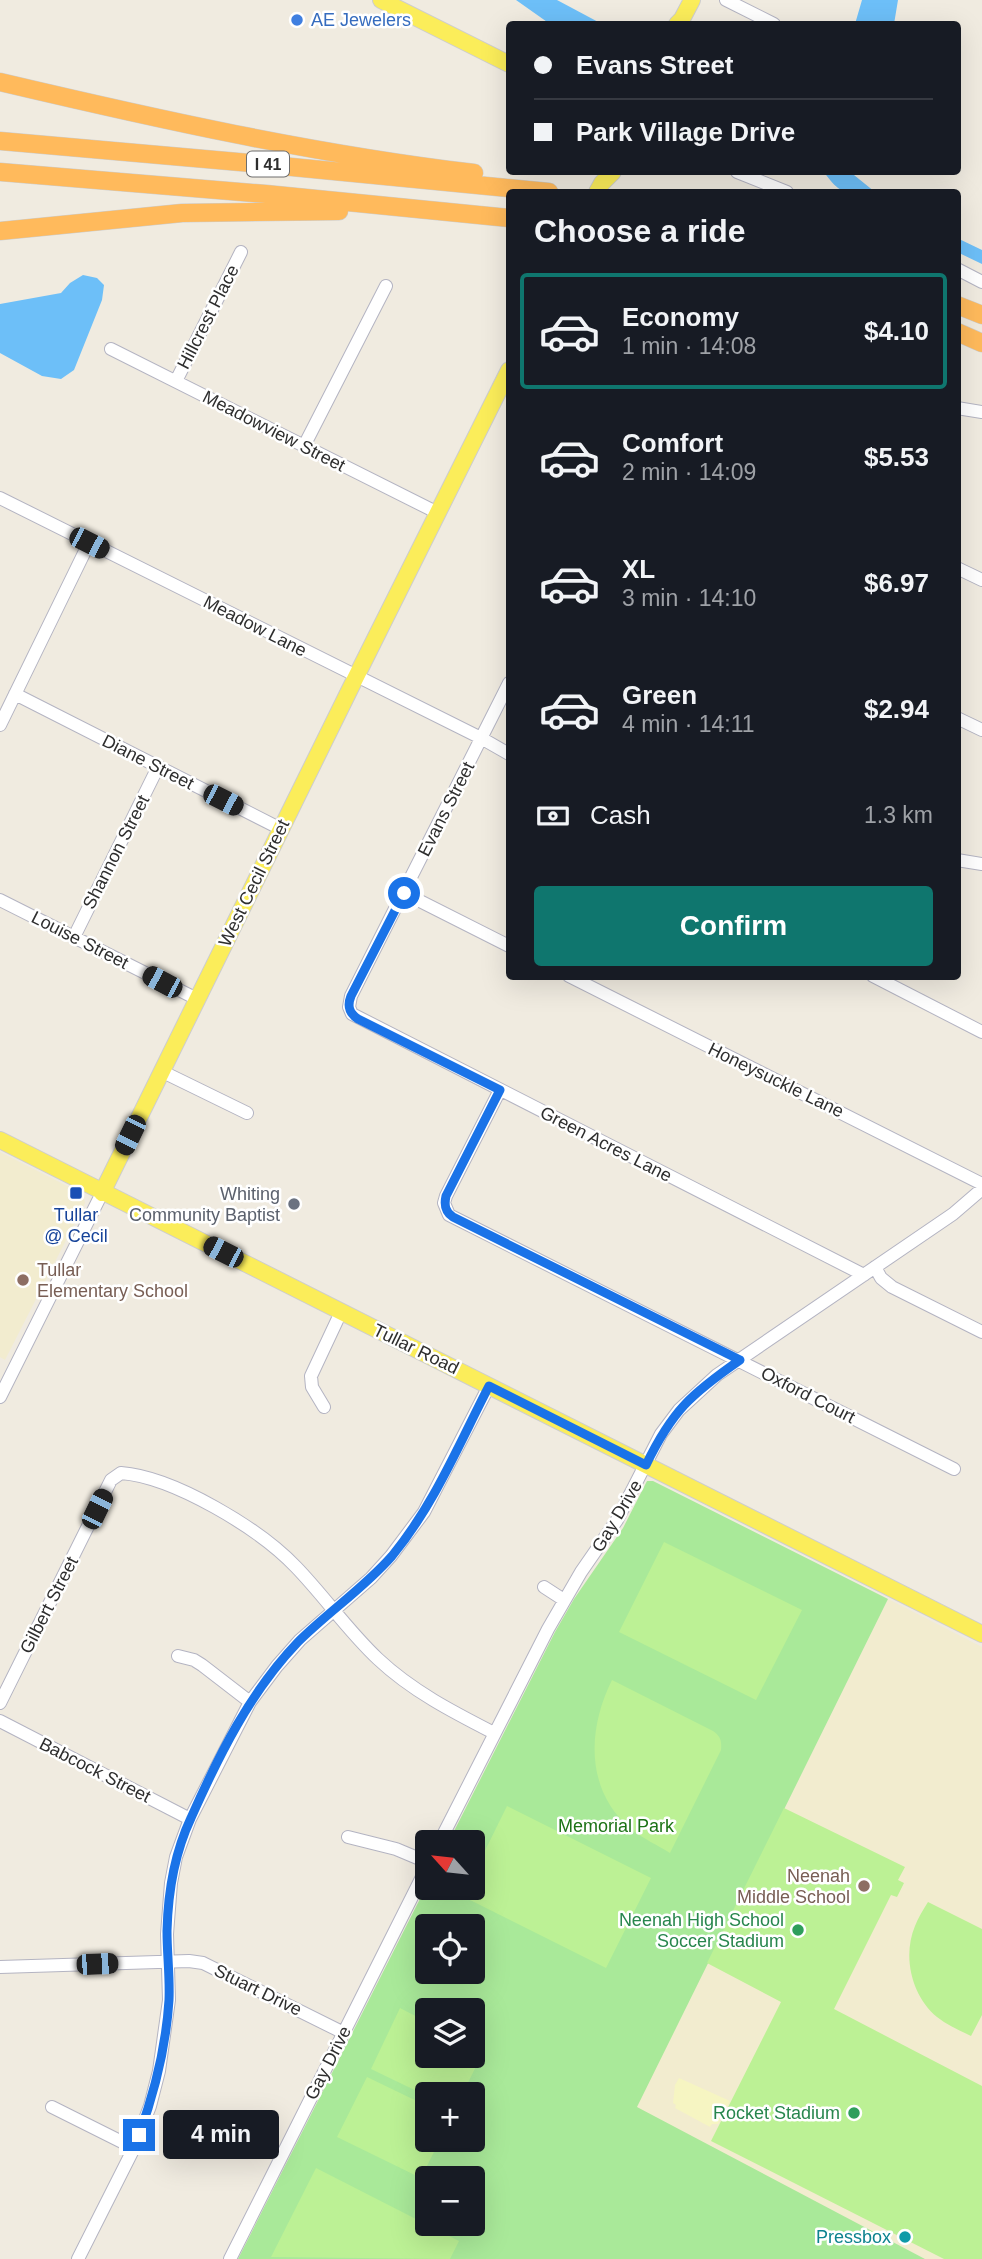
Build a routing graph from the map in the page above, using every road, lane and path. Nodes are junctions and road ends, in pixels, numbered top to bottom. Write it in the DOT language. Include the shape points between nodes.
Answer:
graph roads {
  1 [pos="381,0"];
  2 [pos="692,0"];
  3 [pos="726,0"];
  4 [pos="681,21"];
  5 [pos="768,21"];
  6 [pos="506,62"];
  7 [pos="0,82"];
  8 [pos="0,141"];
  9 [pos="0,172"];
  10 [pos="744,175"];
  11 [pos="513,189"];
  12 [pos="537,189"];
  13 [pos="780,189"];
  14 [pos="415,208"];
  15 [pos="506,218"];
  16 [pos="0,231"];
  17 [pos="241,253"];
  18 [pos="961,272"];
  19 [pos="982,282"];
  20 [pos="386,286"];
  21 [pos="961,307"];
  22 [pos="982,315"];
  23 [pos="961,334"];
  24 [pos="982,343"];
  25 [pos="111,349"];
  26 [pos="506,376"];
  27 [pos="176,381"];
  28 [pos="961,409"];
  29 [pos="982,412"];
  30 [pos="304,446"];
  31 [pos="0,498"];
  32 [pos="438,513"];
  33 [pos="89,543"];
  34 [pos="961,570"];
  35 [pos="982,580"];
  36 [pos="356,677"];
  37 [pos="506,689"];
  38 [pos="15,694"];
  39 [pos="961,720"];
  40 [pos="0,724"];
  41 [pos="982,730"];
  42 [pos="481,738"];
  43 [pos="506,752"];
  44 [pos="158,767"];
  45 [pos="281,829"];
  46 [pos="961,861"];
  47 [pos="982,864"];
  48 [pos="404,893"];
  49 [pos="0,900"];
  50 [pos="74,937"];
  51 [pos="506,944"];
  52 [pos="577,980"];
  53 [pos="881,980"];
  54 [pos="197,999"];
  55 [pos="350,1010"];
  56 [pos="982,1032"];
  57 [pos="161,1071"];
  58 [pos="500,1090"];
  59 [pos="247,1113"];
  60 [pos="0,1140"];
  61 [pos="982,1184"];
  62 [pos="982,1189"];
  63 [pos="102,1193"];
  64 [pos="869,1271"];
  65 [pos="341,1312"];
  66 [pos="982,1332"];
  67 [pos="740,1360"];
  68 [pos="489,1386"];
  69 [pos="0,1397"];
  70 [pos="324,1408"];
  71 [pos="646,1465"];
  72 [pos="954,1469"];
  73 [pos="544,1587"];
  74 [pos="564,1600"];
  75 [pos="334,1610"];
  76 [pos="982,1633"];
  77 [pos="178,1656"];
  78 [pos="250,1702"];
  79 [pos="0,1703"];
  80 [pos="0,1721"];
  81 [pos="494,1733"];
  82 [pos="190,1818"];
  83 [pos="446,1830"];
  84 [pos="348,1837"];
  85 [pos="415,1859"];
  86 [pos="415,1889"];
  87 [pos="169,1962"];
  88 [pos="0,1966"];
  89 [pos="344,2033"];
  90 [pos="52,2107"];
  91 [pos="134,2148"];
  92 [pos="78,2259"];
  93 [pos="230,2259"];
  1 -- 6 [label="main road"];
  2 -- 4 [label="main road"];
  3 -- 5 [label="street"];
  7 -- 12 [label="highway" via="326,153 514,177"];
  8 -- 11 [label="highway, I 41"];
  9 -- 14 [label="highway, I 41"];
  10 -- 13 [label="street"];
  14 -- 15 [label="highway, I 41"];
  14 -- 16 [label="highway" via="400,216 204,212"];
  17 -- 27 [label="street, Hillcrest Place"];
  18 -- 19 [label="street"];
  20 -- 30 [label="street"];
  21 -- 22 [label="highway"];
  23 -- 24 [label="highway"];
  25 -- 27 [label="street, Meadowview Street"];
  26 -- 32 [label="main road, West Cecil Street"];
  27 -- 30 [label="street, Meadowview Street"];
  28 -- 29 [label="street"];
  30 -- 32 [label="street, Meadowview Street"];
  31 -- 33 [label="street, Meadow Lane"];
  32 -- 36 [label="main road, West Cecil Street"];
  33 -- 36 [label="street, Meadow Lane"];
  33 -- 38 [label="street"];
  34 -- 35 [label="street"];
  36 -- 42 [label="street, Meadow Lane"];
  36 -- 45 [label="main road, West Cecil Street"];
  37 -- 42 [label="street, Evans Street"];
  38 -- 40 [label="street"];
  38 -- 44 [label="street, Diane Street"];
  39 -- 41 [label="street"];
  42 -- 43 [label="street, Meadow Lane"];
  42 -- 48 [label="street, Evans Street"];
  44 -- 45 [label="street, Diane Street"];
  44 -- 50 [label="street, Shannon Street"];
  45 -- 54 [label="main road, West Cecil Street"];
  46 -- 47 [label="street"];
  48 -- 51 [label="street"];
  48 -- 55 [label="street, Evans Street" via="351,996"];
  49 -- 50 [label="street, Louise Street"];
  50 -- 54 [label="street, Louise Street"];
  52 -- 61 [label="street, Honeysuckle Lane"];
  53 -- 56 [label="street"];
  54 -- 57 [label="main road, West Cecil Street"];
  55 -- 58 [label="street, Green Acres Lane" via="358,1019"];
  57 -- 59 [label="street"];
  57 -- 63 [label="main road, West Cecil Street"];
  58 -- 64 [label="street, Green Acres Lane"];
  58 -- 67 [label="street, Oxford Court" via="446,1196 447,1212"];
  60 -- 63 [label="main road, Tullar Road"];
  62 -- 64 [label="street, Gay Drive"];
  63 -- 65 [label="main road, Tullar Road"];
  63 -- 69 [label="street, West Cecil Street"];
  64 -- 66 [label="street, Green Acres Lane"];
  64 -- 67 [label="street, Gay Drive"];
  65 -- 68 [label="main road, Tullar Road"];
  65 -- 70 [label="street" via="312,1376 312,1387"];
  67 -- 71 [label="street, Gay Drive" via="679,1410"];
  67 -- 72 [label="street, Oxford Court"];
  68 -- 71 [label="main road, Tullar Road"];
  68 -- 75 [label="street" via="416,1523 378,1571"];
  71 -- 74 [label="street, Gay Drive" via="611,1531"];
  71 -- 76 [label="main road, Tullar Road"];
  73 -- 74 [label="street"];
  74 -- 81 [label="street, Gay Drive"];
  75 -- 78 [label="street" via="276,1666"];
  75 -- 79 [label="street, Gilbert Street" via="295,1566 238,1522 184,1492 121,1473 111,1480"];
  75 -- 81 [label="street" via="403,1680"];
  77 -- 78 [label="street" via="202,1665"];
  78 -- 82 [label="street"];
  80 -- 82 [label="street, Babcock Street"];
  81 -- 83 [label="street, Gay Drive"];
  82 -- 87 [label="street" via="171,1883"];
  84 -- 85 [label="street"];
  86 -- 89 [label="street, Gay Drive"];
  87 -- 88 [label="street, Stuart Drive"];
  87 -- 89 [label="street, Stuart Drive" via="189,1961 217,1969"];
  87 -- 91 [label="street" via="159,2071"];
  89 -- 93 [label="street, Gay Drive"];
  90 -- 91 [label="street"];
  91 -- 92 [label="street"];
}
